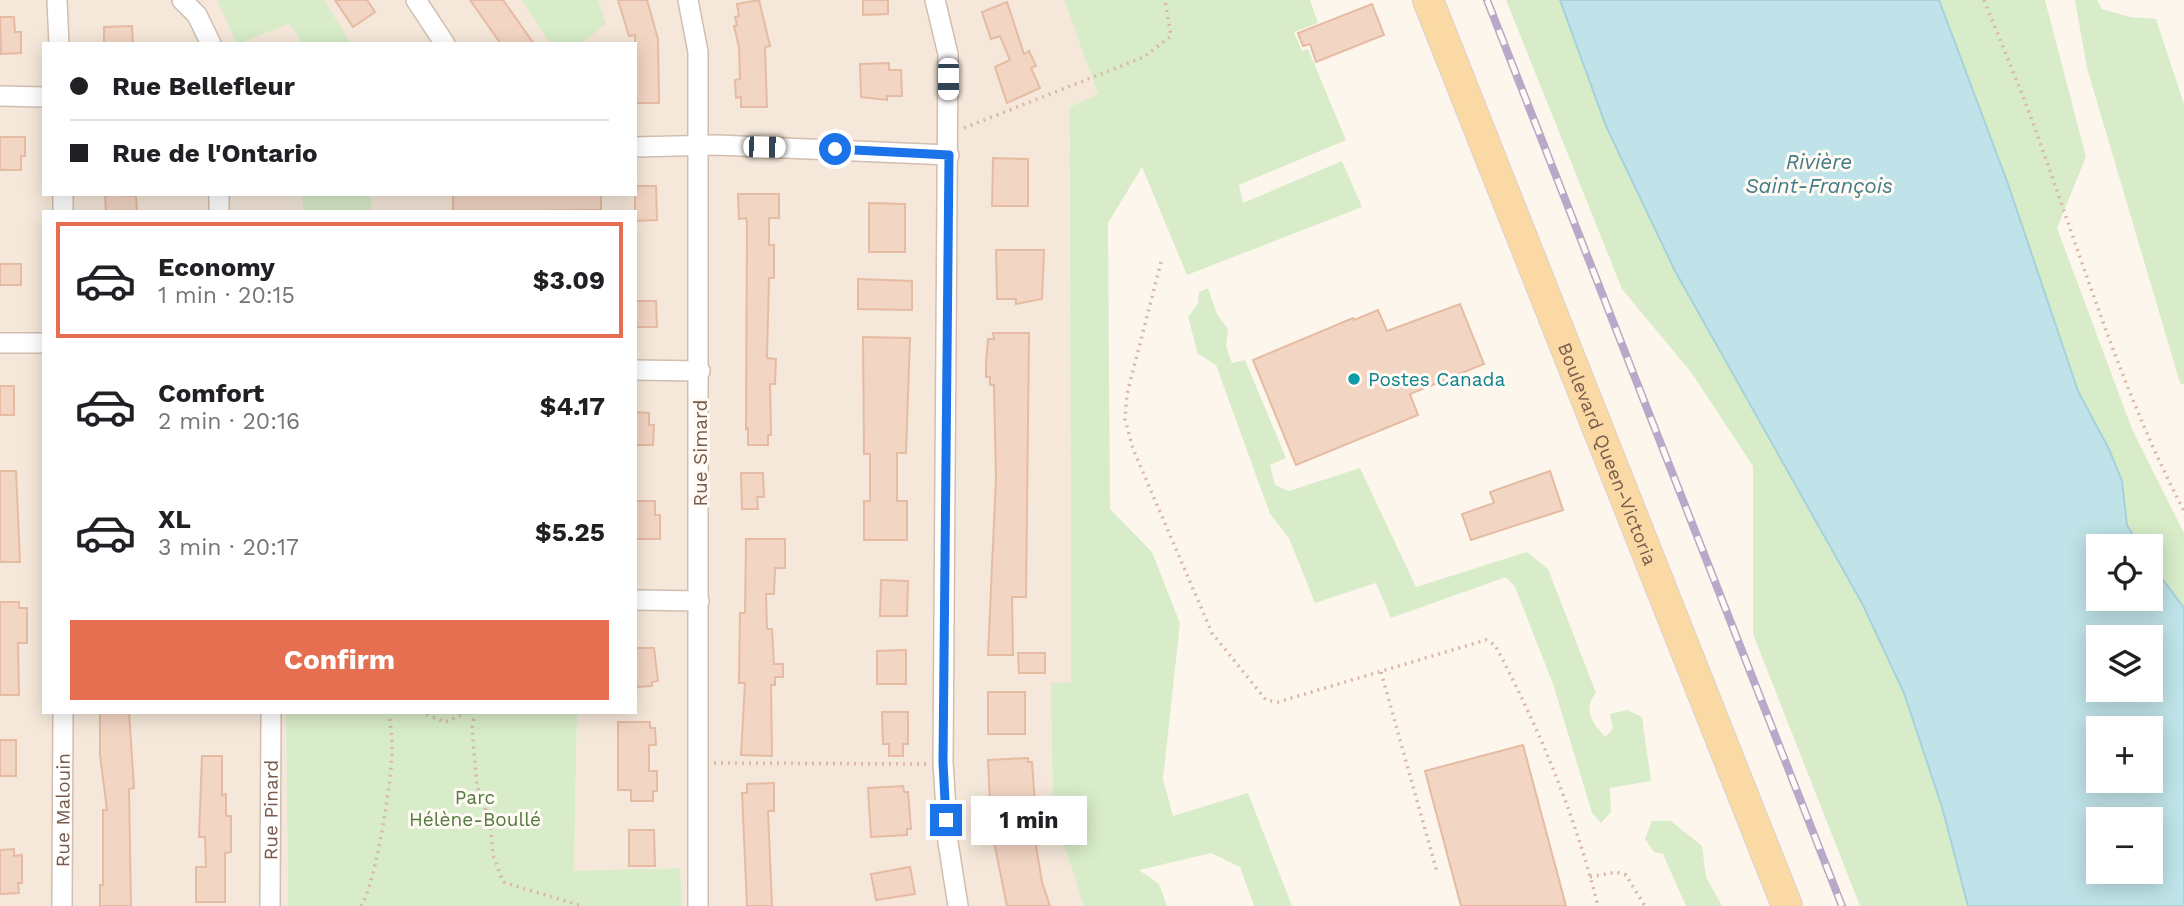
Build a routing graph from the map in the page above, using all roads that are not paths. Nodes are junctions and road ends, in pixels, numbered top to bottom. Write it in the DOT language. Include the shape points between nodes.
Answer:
graph roads {
  1 [pos="57,0"];
  2 [pos="182,0"];
  3 [pos="416,0"];
  4 [pos="688,0"];
  5 [pos="935,0"];
  6 [pos="1428,0"];
  7 [pos="432,23"];
  8 [pos="59,42"];
  9 [pos="210,42"];
  10 [pos="432,42"];
  11 [pos="444,42"];
  12 [pos="0,96"];
  13 [pos="42,96"];
  14 [pos="699,146"];
  15 [pos="637,147"];
  16 [pos="949,155"];
  17 [pos="0,343"];
  18 [pos="42,343"];
  19 [pos="637,370"];
  20 [pos="700,371"];
  21 [pos="637,600"];
  22 [pos="699,601"];
  23 [pos="63,714"];
  24 [pos="271,714"];
  25 [pos="62,906"];
  26 [pos="270,906"];
  27 [pos="698,906"];
  28 [pos="958,906"];
  29 [pos="1787,906"];
  1 -- 8 [label="street"];
  2 -- 9 [label="street" via="197,15"];
  3 -- 7 [label="street"];
  4 -- 14 [label="street, Rue Simard" via="698,52"];
  5 -- 16 [label="street" via="948,54"];
  6 -- 29 [label="main road, Boulevard Queen-Victoria"];
  7 -- 10 [label="street"];
  7 -- 11 [label="street"];
  12 -- 13 [label="street"];
  14 -- 15 [label="street"];
  14 -- 16 [label="street"];
  14 -- 20 [label="street, Rue Simard"];
  16 -- 28 [label="street" via="943,762"];
  17 -- 18 [label="street"];
  19 -- 20 [label="street"];
  20 -- 22 [label="street, Rue Simard"];
  21 -- 22 [label="street"];
  22 -- 27 [label="street, Rue Simard"];
  23 -- 25 [label="street, Rue Malouin"];
  24 -- 26 [label="street, Rue Pinard"];
}
